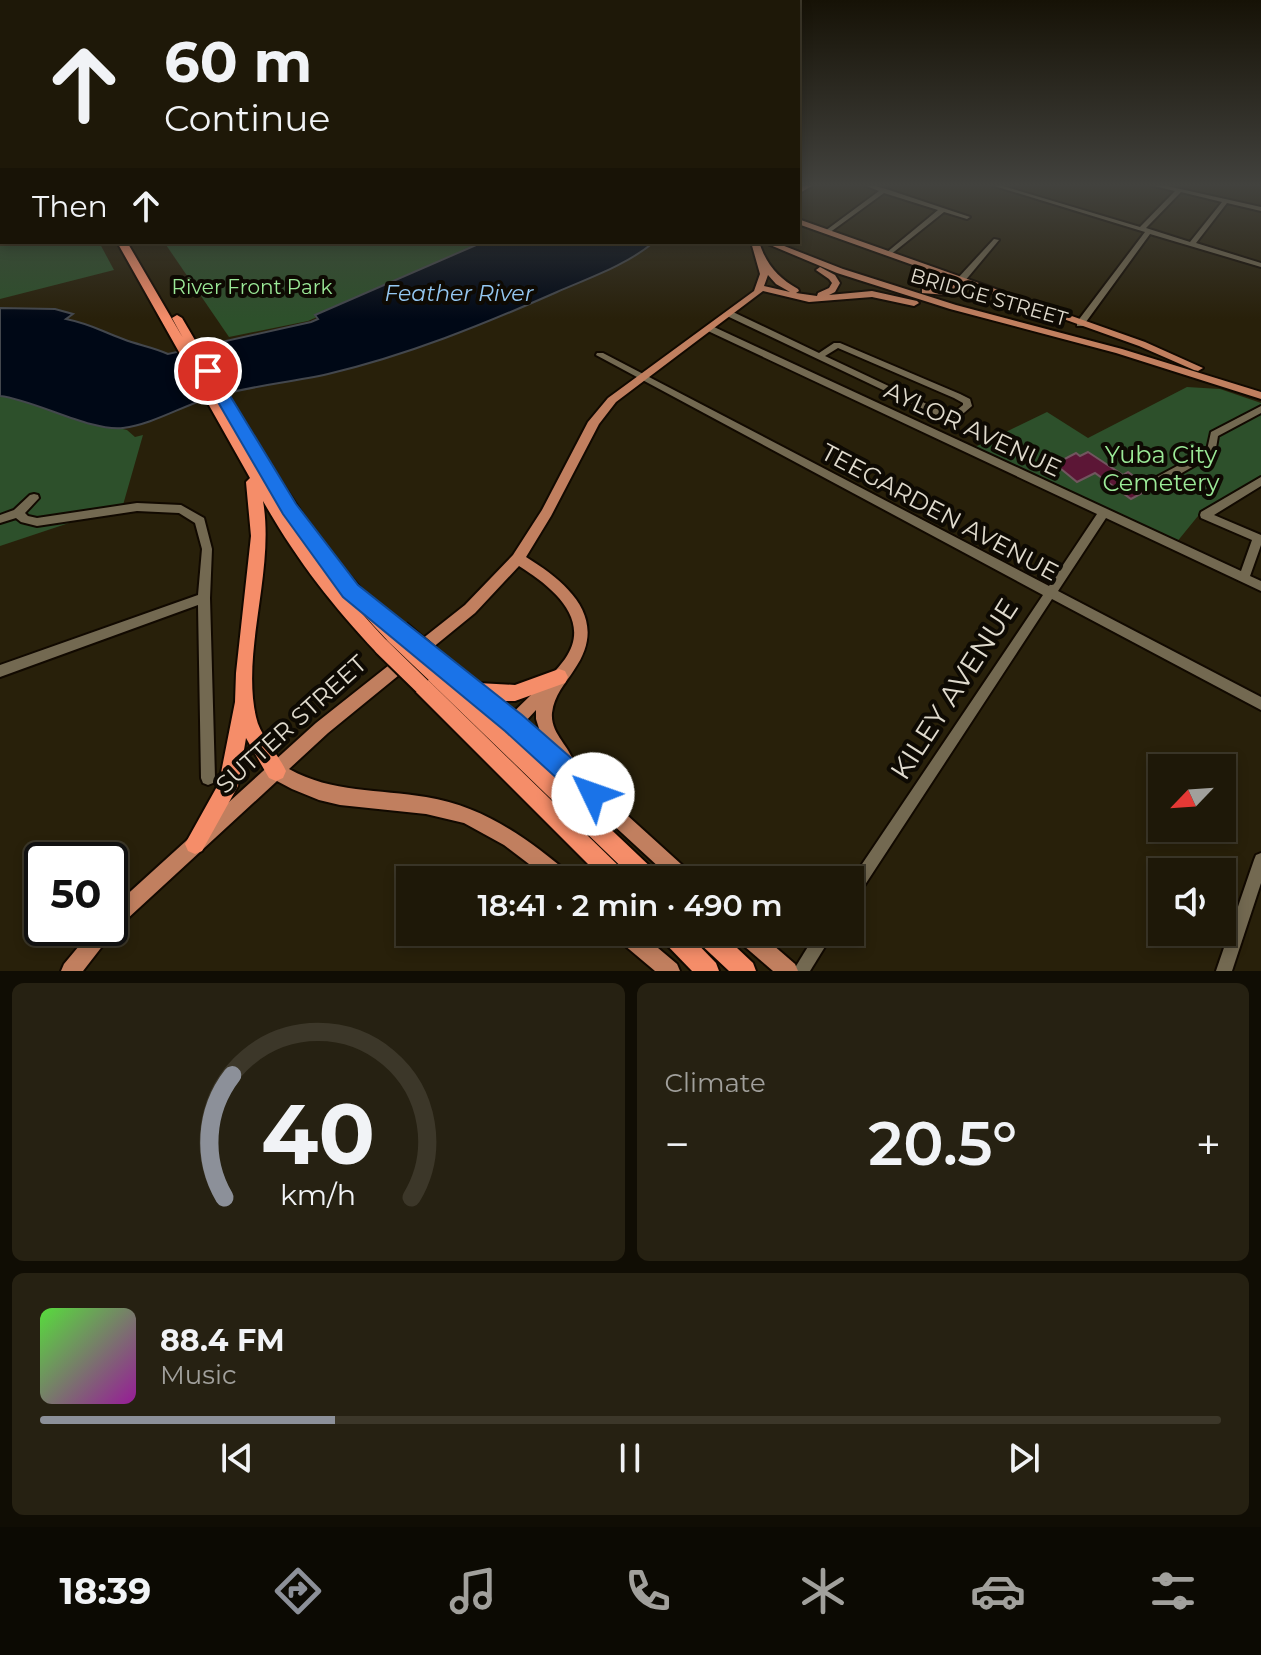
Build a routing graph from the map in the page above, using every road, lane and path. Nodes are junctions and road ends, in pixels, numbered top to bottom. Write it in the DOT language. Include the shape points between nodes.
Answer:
graph roads {
  1 [pos="820,229"];
  2 [pos="831,229"];
  3 [pos="918,229"];
  4 [pos="1203,229"];
  5 [pos="1145,230"];
  6 [pos="827,232"];
  7 [pos="996,240"];
  8 [pos="123,244"];
  9 [pos="133,244"];
  10 [pos="757,244"];
  11 [pos="1192,244"];
  12 [pos="775,245"];
  13 [pos="796,248"];
  14 [pos="888,254"];
  15 [pos="760,259"];
  16 [pos="1261,265"];
  17 [pos="850,272"];
  18 [pos="961,280"];
  19 [pos="762,286"];
  20 [pos="798,293"];
  21 [pos="730,314"];
  22 [pos="1080,324"];
  23 [pos="1023,327"];
  24 [pos="711,329"];
  25 [pos="1119,351"];
  26 [pos="600,355"];
  27 [pos="818,357"];
  28 [pos="1198,368"];
  29 [pos="640,376"];
  30 [pos="1261,389"];
  31 [pos="1261,396"];
  32 [pos="1261,409"];
  33 [pos="248,455"];
  34 [pos="1261,481"];
  35 [pos="1155,483"];
  36 [pos="34,498"];
  37 [pos="1104,512"];
  38 [pos="18,513"];
  39 [pos="0,519"];
  40 [pos="518,559"];
  41 [pos="1244,578"];
  42 [pos="1261,586"];
  43 [pos="1048,591"];
  44 [pos="204,598"];
  45 [pos="392,637"];
  46 [pos="0,671"];
  47 [pos="433,675"];
  48 [pos="559,677"];
  49 [pos="474,690"];
  50 [pos="244,700"];
  51 [pos="1261,704"];
  52 [pos="514,723"];
  53 [pos="276,771"];
  54 [pos="573,776"];
  55 [pos="208,778"];
  56 [pos="195,844"];
  57 [pos="1261,860"];
  58 [pos="545,866"];
  59 [pos="606,866"];
  60 [pos="635,866"];
  61 [pos="671,866"];
  62 [pos="864,874"];
  63 [pos="128,906"];
  64 [pos="91,946"];
  65 [pos="639,946"];
  66 [pos="684,946"];
  67 [pos="719,946"];
  68 [pos="759,946"];
  69 [pos="817,946"];
  70 [pos="666,970"];
  71 [pos="71,971"];
  72 [pos="708,971"];
  73 [pos="745,971"];
  74 [pos="788,971"];
  75 [pos="801,971"];
  76 [pos="1224,971"];
  1 -- 6 [label="main road, BRIDGE STREET"];
  2 -- 6 [label="street"];
  3 -- 14 [label="street"];
  4 -- 11 [label="street"];
  5 -- 11 [label="street"];
  5 -- 22 [label="street" via="1115,281"];
  6 -- 14 [label="main road, BRIDGE STREET"];
  7 -- 18 [label="street"];
  8 -- 33 [label="highway"];
  9 -- 33 [label="highway"];
  10 -- 15 [label="main road"];
  11 -- 16 [label="street"];
  12 -- 13 [label="main road, BRIDGE STREET"];
  12 -- 17 [label="main road, BRIDGE STREET"];
  12 -- 20 [label="main road" via="835,281 827,293"];
  13 -- 17 [label="main road, BRIDGE STREET"];
  13 -- 18 [label="main road" via="932,293 949,291"];
  14 -- 18 [label="main road, BRIDGE STREET"];
  15 -- 19 [label="main road"];
  15 -- 20 [label="main road" via="779,282"];
  17 -- 23 [label="main road, BRIDGE STREET"];
  18 -- 22 [label="main road, BRIDGE STREET"];
  19 -- 20 [label="main road"];
  19 -- 21 [label="main road, SUTTER STREET"];
  19 -- 23 [label="main road" via="812,299 886,296"];
  21 -- 24 [label="main road, SUTTER STREET"];
  21 -- 27 [label="street"];
  22 -- 28 [label="main road, BRIDGE STREET"];
  23 -- 25 [label="main road, BRIDGE STREET"];
  24 -- 29 [label="main road, SUTTER STREET"];
  24 -- 37 [label="street, AYLOR AVENUE"];
  25 -- 28 [label="main road, BRIDGE STREET"];
  25 -- 31 [label="main road, BRIDGE STREET"];
  26 -- 29 [label="street, TEEGARDEN AVENUE"];
  27 -- 27 [label="street" via="947,417 968,406 957,396 837,345"];
  28 -- 30 [label="main road, BRIDGE STREET"];
  29 -- 40 [label="main road, SUTTER STREET" via="594,422"];
  29 -- 43 [label="street, TEEGARDEN AVENUE"];
  32 -- 35 [label="street" via="1214,434 1212,452"];
  33 -- 45 [label="highway"];
  33 -- 45 [label="highway" via="307,561"];
  33 -- 50 [label="highway" via="259,532"];
  34 -- 41 [label="street" via="1205,515 1258,538"];
  36 -- 38 [label="street"];
  37 -- 41 [label="street, AYLOR AVENUE"];
  37 -- 43 [label="street, KILEY AVENUE"];
  38 -- 39 [label="street"];
  38 -- 44 [label="street" via="37,522 137,507 181,509 200,521 207,549"];
  40 -- 48 [label="main road" via="564,593 578,613 583,639"];
  40 -- 53 [label="main road, SUTTER STREET" via="470,609"];
  41 -- 42 [label="street, AYLOR AVENUE"];
  43 -- 51 [label="street, TEEGARDEN AVENUE"];
  43 -- 62 [label="street, KILEY AVENUE"];
  44 -- 46 [label="street"];
  44 -- 55 [label="street"];
  45 -- 47 [label="highway, bridge"];
  45 -- 47 [label="highway, bridge"];
  47 -- 49 [label="highway"];
  47 -- 59 [label="highway"];
  47 -- 60 [label="highway"];
  48 -- 49 [label="highway" via="515,693"];
  48 -- 52 [label="main road"];
  48 -- 54 [label="main road" via="543,705 542,718"];
  49 -- 52 [label="highway"];
  50 -- 53 [label="highway" via="248,724"];
  50 -- 56 [label="highway" via="228,786"];
  52 -- 54 [label="main road"];
  53 -- 56 [label="main road, SUTTER STREET"];
  53 -- 58 [label="main road" via="333,797 448,810 481,822"];
  54 -- 61 [label="main road"];
  56 -- 63 [label="main road, SUTTER STREET"];
  57 -- 76 [label="street"];
  64 -- 71 [label="main road"];
  65 -- 70 [label="main road"];
  66 -- 72 [label="highway"];
  67 -- 73 [label="highway"];
  68 -- 74 [label="main road"];
  69 -- 75 [label="street"];
}
